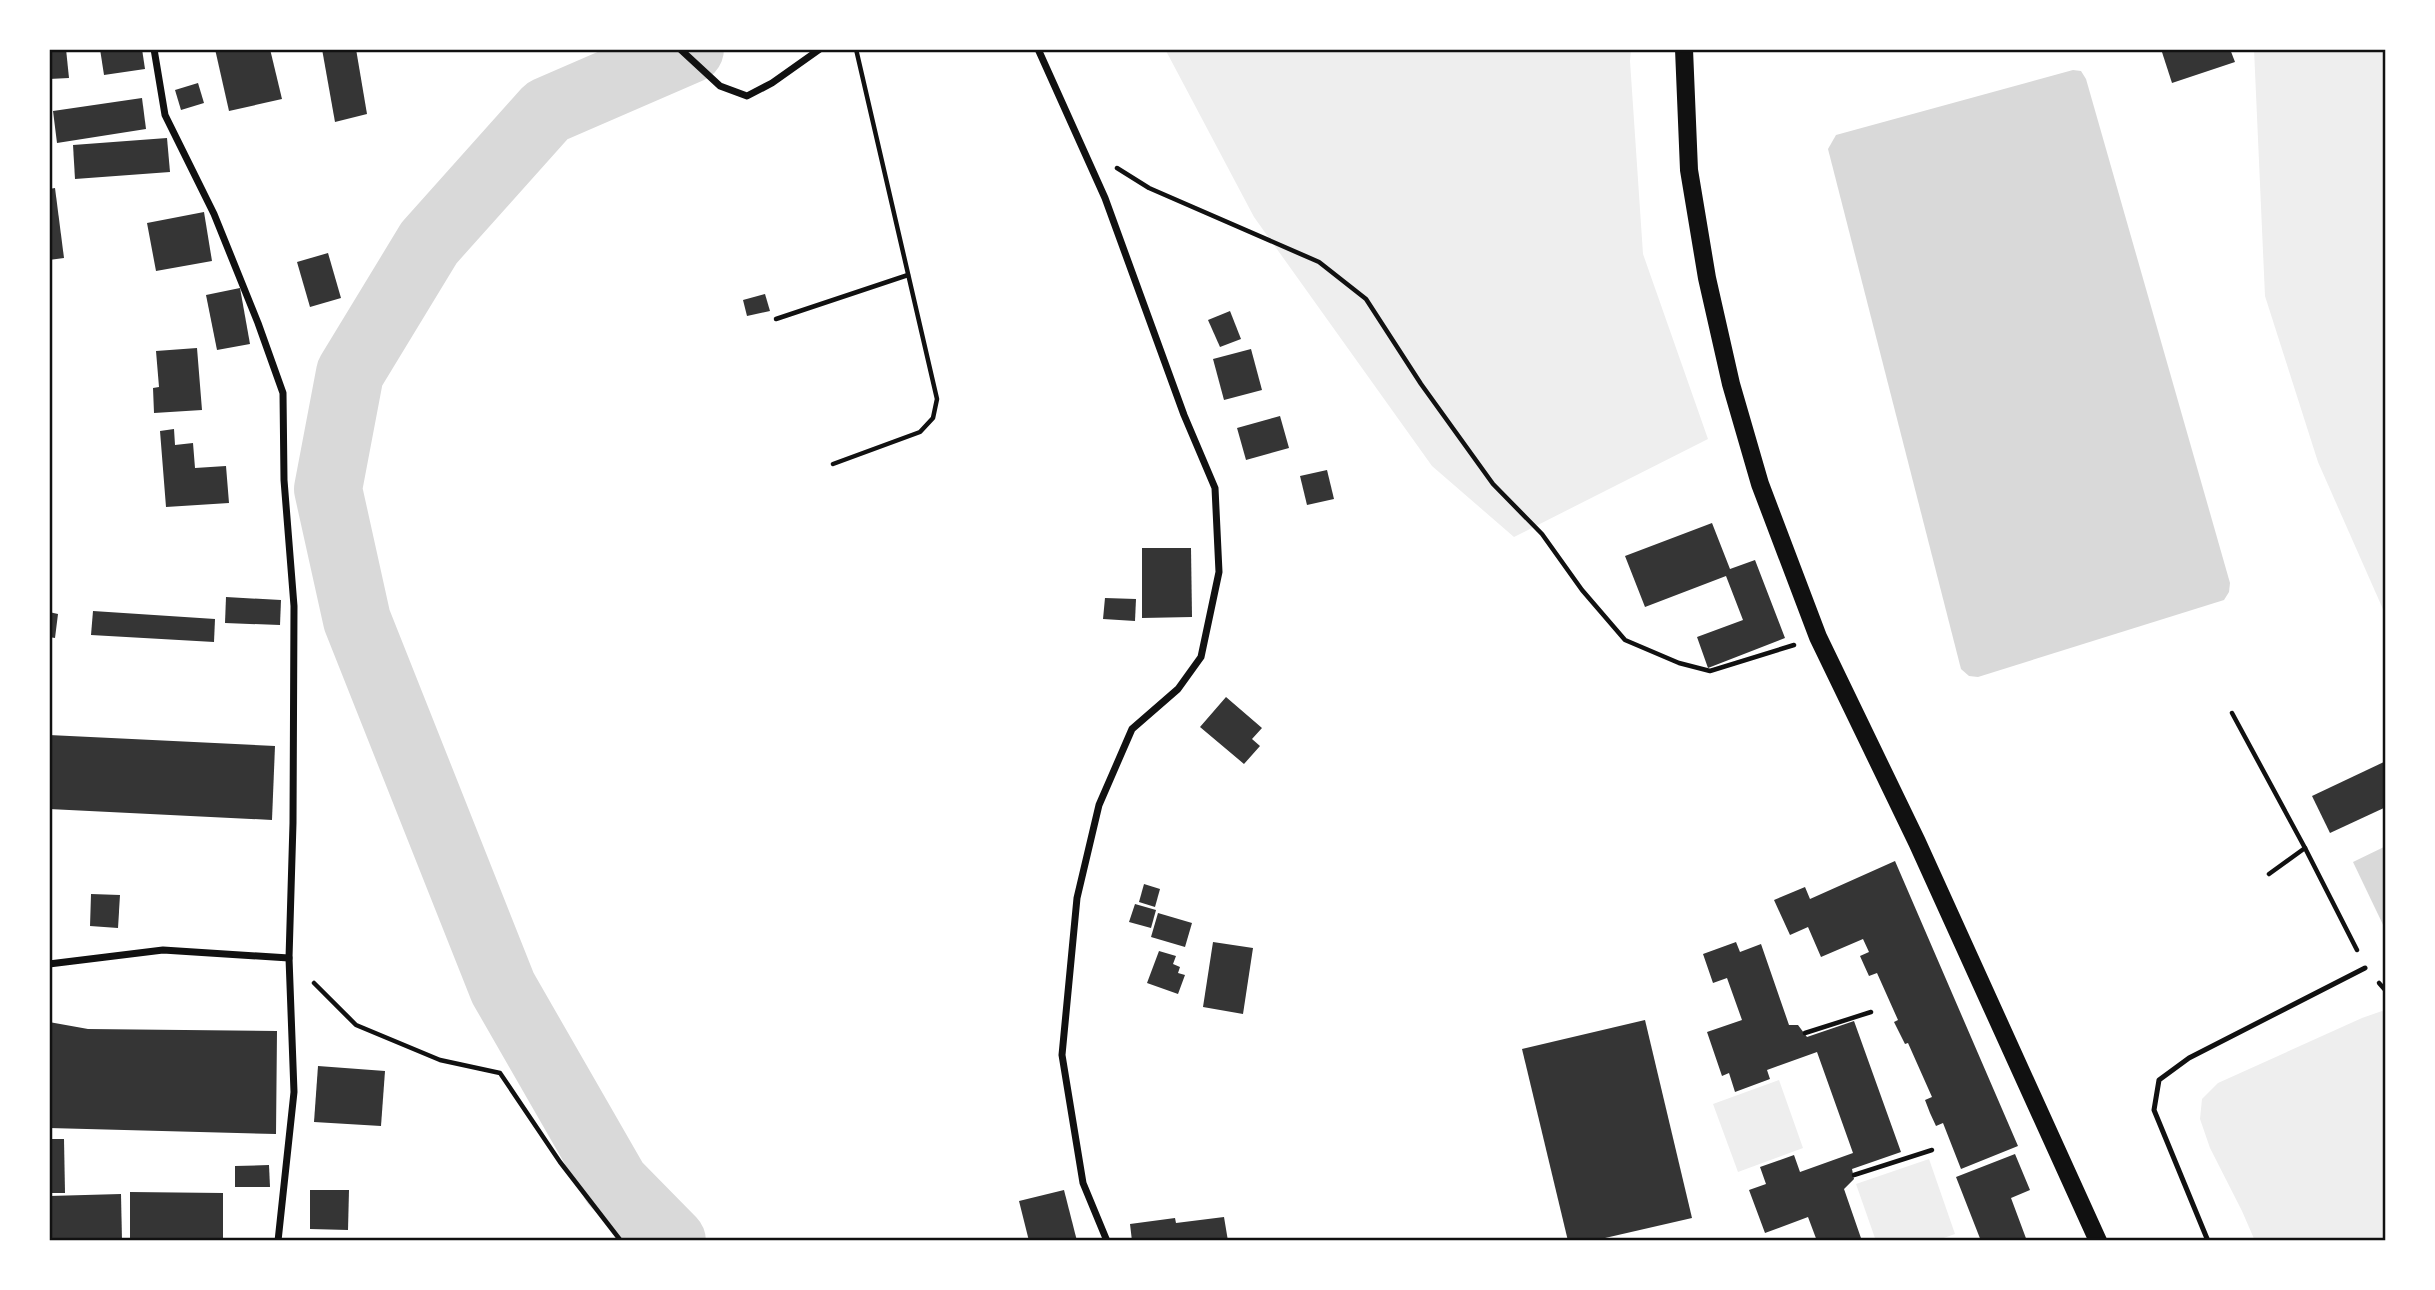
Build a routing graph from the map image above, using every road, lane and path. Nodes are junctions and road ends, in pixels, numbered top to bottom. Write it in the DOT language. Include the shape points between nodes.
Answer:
graph roads {
  1 [pos="153,49"];
  2 [pos="680,49"];
  3 [pos="820,49"];
  4 [pos="856,49"];
  5 [pos="1038,49"];
  6 [pos="1685,49"];
  7 [pos="1110,163"];
  8 [pos="908,275"];
  9 [pos="776,319"];
  10 [pos="833,464"];
  11 [pos="1818,638"];
  12 [pos="2232,713"];
  13 [pos="2305,848"];
  14 [pos="2269,874"];
  15 [pos="289,958"];
  16 [pos="49,964"];
  17 [pos="2365,968"];
  18 [pos="2386,992"];
  19 [pos="1871,1012"];
  20 [pos="1805,1033"];
  21 [pos="1932,1150"];
  22 [pos="1854,1175"];
  23 [pos="278,1241"];
  24 [pos="621,1241"];
  25 [pos="1107,1241"];
  26 [pos="2098,1241"];
  27 [pos="2208,1241"];
  1 -- 15 [label="street" via="164,115 214,214 283,393 284,481 294,606"];
  2 -- 3 [label="street" via="720,86 747,96"];
  4 -- 8 [label="path"];
  5 -- 25 [label="street" via="1105,198 1215,488 1219,572 1201,657 1178,690 1132,729 1099,805 1077,898 1062,1055 1083,1183"];
  6 -- 11 [label="main road" via="1689,170 1707,278 1760,484"];
  7 -- 11 [label="path" via="1149,188 1319,262 1366,299 1493,484 1542,534 1625,640 1710,671"];
  8 -- 9 [label="path"];
  8 -- 10 [label="path" via="937,399 933,418 920,432"];
  11 -- 26 [label="main road" via="1917,842"];
  12 -- 13 [label="path"];
  13 -- 14 [label="path"];
  13 -- 17 [label="path"];
  15 -- 16 [label="street" via="163,950"];
  15 -- 23 [label="street" via="294,1092"];
  15 -- 24 [label="path" via="356,1025 439,1060 500,1073"];
  17 -- 18 [label="path"];
  17 -- 27 [label="lane" via="2189,1058 2159,1080 2154,1110"];
  19 -- 20 [label="path"];
  21 -- 22 [label="path"];
}
